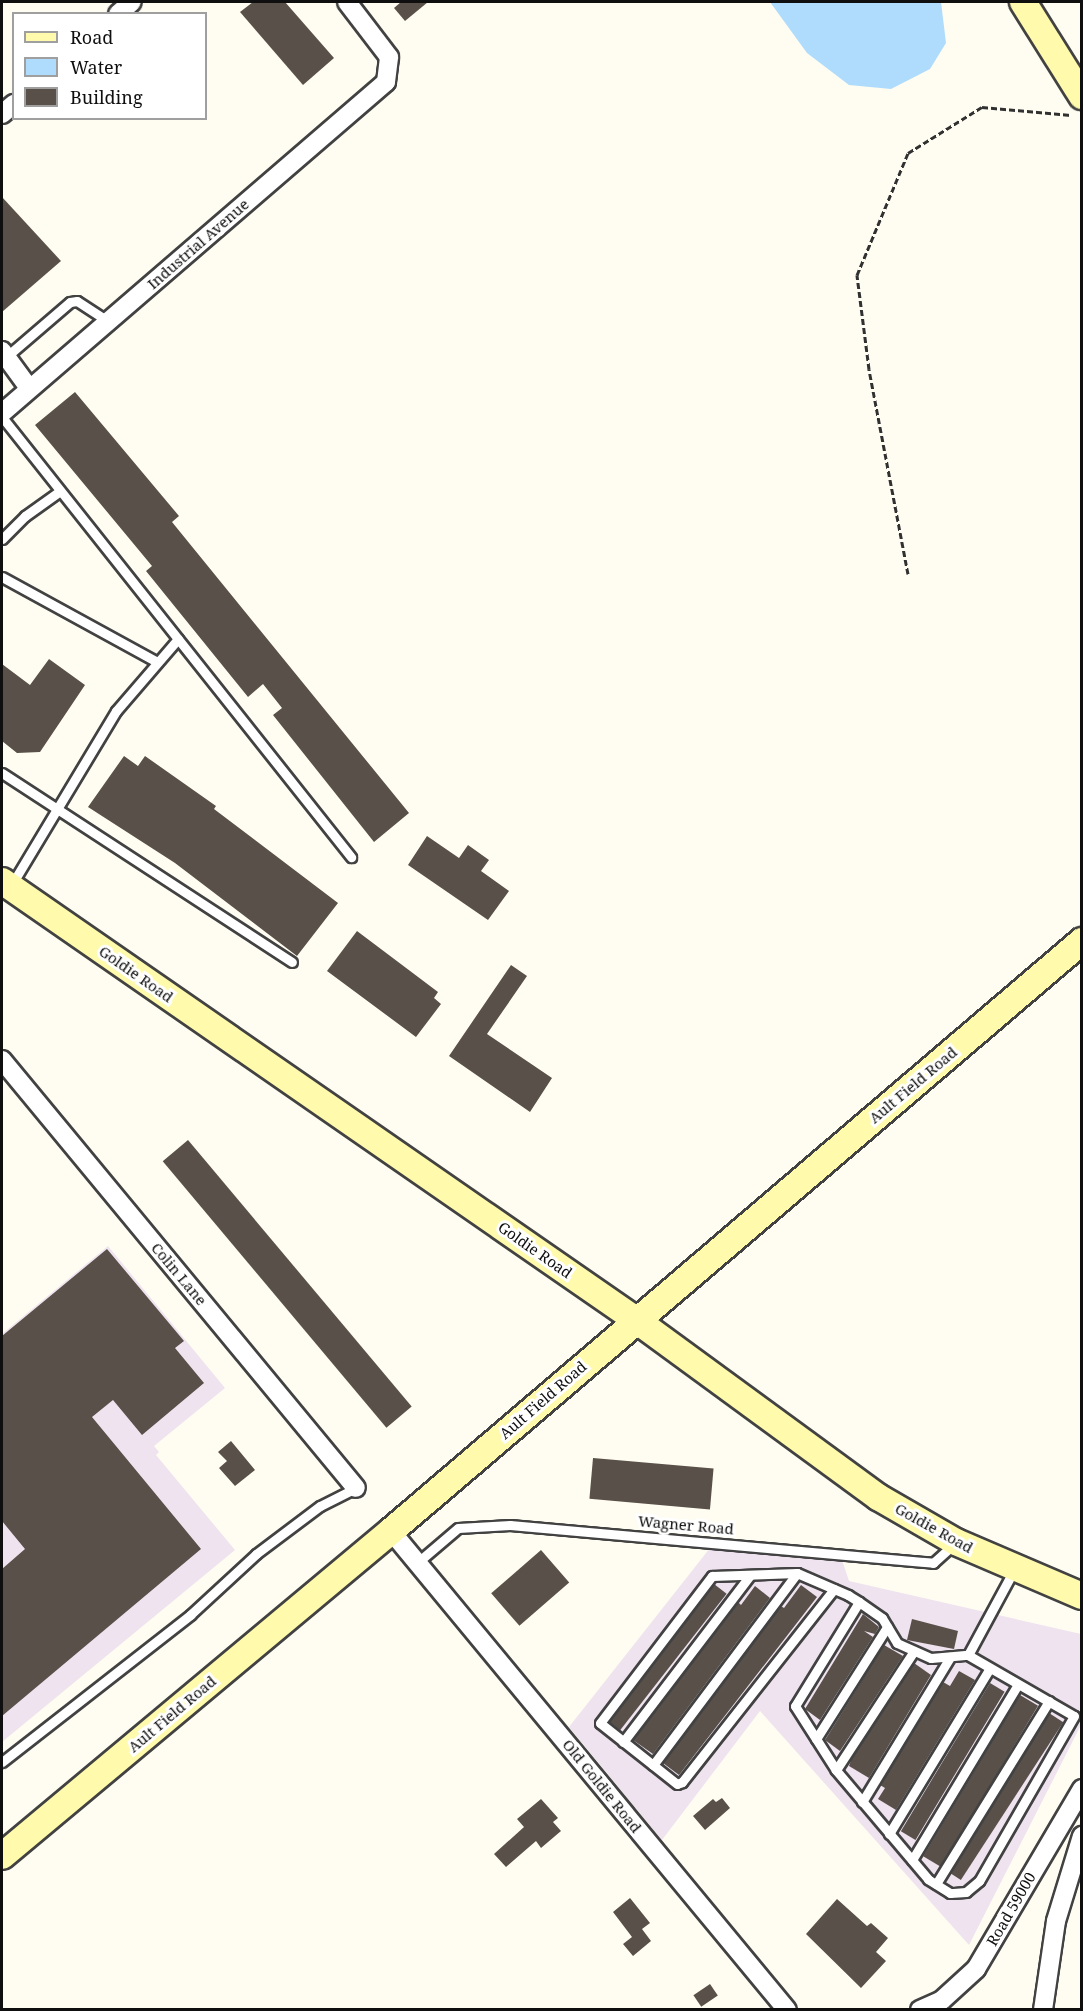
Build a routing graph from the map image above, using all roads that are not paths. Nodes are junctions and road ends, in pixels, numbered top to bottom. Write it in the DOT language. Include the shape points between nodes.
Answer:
graph roads {
  1 [pos="132,2"];
  2 [pos="347,2"];
  3 [pos="1023,2"];
  4 [pos="120,12"];
  5 [pos="1082,96"];
  6 [pos="108,321"];
  7 [pos="4,354"];
  8 [pos="29,388"];
  9 [pos="2,415"];
  10 [pos="60,491"];
  11 [pos="2,539"];
  12 [pos="2,577"];
  13 [pos="178,639"];
  14 [pos="158,662"];
  15 [pos="2,773"];
  16 [pos="55,808"];
  17 [pos="351,857"];
  18 [pos="6,884"];
  19 [pos="1082,941"];
  20 [pos="292,962"];
  21 [pos="2,1060"];
  22 [pos="636,1320"];
  23 [pos="356,1488"];
  24 [pos="391,1531"];
  25 [pos="956,1542"];
  26 [pos="418,1562"];
  27 [pos="1014,1570"];
  28 [pos="797,1573"];
  29 [pos="750,1575"];
  30 [pos="834,1589"];
  31 [pos="1082,1596"];
  32 [pos="859,1602"];
  33 [pos="887,1627"];
  34 [pos="914,1651"];
  35 [pos="968,1655"];
  36 [pos="950,1657"];
  37 [pos="990,1668"];
  38 [pos="1018,1684"];
  39 [pos="1048,1701"];
  40 [pos="816,1739"];
  41 [pos="623,1742"];
  42 [pos="2,1761"];
  43 [pos="653,1765"];
  44 [pos="836,1770"];
  45 [pos="1082,1789"];
  46 [pos="862,1802"];
  47 [pos="889,1833"];
  48 [pos="1082,1836"];
  49 [pos="2,1856"];
  50 [pos="912,1860"];
  51 [pos="936,1884"];
  52 [pos="781,2003"];
  53 [pos="798,2010"];
  54 [pos="920,2010"];
  55 [pos="1043,2010"];
  1 -- 4 [label="street"];
  2 -- 6 [label="street, Industrial Avenue" via="389,57 386,82"];
  3 -- 5 [label="street"];
  6 -- 7 [label="lane" via="77,301 70,302"];
  6 -- 8 [label="street, Industrial Avenue"];
  7 -- 8 [label="street"];
  8 -- 9 [label="street, Industrial Avenue"];
  9 -- 10 [label="lane"];
  10 -- 11 [label="lane" via="24,516"];
  10 -- 13 [label="lane"];
  12 -- 14 [label="lane"];
  13 -- 14 [label="lane"];
  13 -- 17 [label="lane"];
  14 -- 16 [label="lane" via="116,711"];
  15 -- 16 [label="lane"];
  16 -- 18 [label="lane"];
  16 -- 20 [label="lane"];
  18 -- 22 [label="street, Goldie Road"];
  19 -- 22 [label="street, Ault Field Road"];
  21 -- 23 [label="street, Colin Lane"];
  22 -- 24 [label="street, Ault Field Road"];
  22 -- 25 [label="street, Goldie Road" via="878,1497"];
  23 -- 42 [label="lane" via="320,1506 256,1554 190,1615"];
  24 -- 26 [label="street"];
  24 -- 49 [label="street, Ault Field Road"];
  25 -- 26 [label="lane, Wagner Road" via="933,1563 510,1525 458,1528"];
  25 -- 27 [label="street, Goldie Road"];
  26 -- 52 [label="street, Old Goldie Road"];
  27 -- 31 [label="street, Goldie Road"];
  27 -- 35 [label="lane"];
  28 -- 29 [label="lane"];
  28 -- 30 [label="lane"];
  28 -- 43 [label="lane"];
  29 -- 41 [label="lane"];
  29 -- 41 [label="lane" via="712,1576 600,1723"];
  30 -- 32 [label="lane"];
  30 -- 43 [label="lane" via="688,1779 676,1784"];
  32 -- 33 [label="lane"];
  32 -- 40 [label="lane" via="795,1706"];
  33 -- 34 [label="lane" via="897,1643"];
  33 -- 40 [label="lane"];
  34 -- 36 [label="lane" via="931,1658"];
  34 -- 44 [label="lane"];
  35 -- 36 [label="lane"];
  35 -- 37 [label="lane"];
  36 -- 46 [label="lane"];
  37 -- 38 [label="lane"];
  37 -- 47 [label="lane"];
  38 -- 39 [label="lane"];
  38 -- 50 [label="lane"];
  39 -- 51 [label="lane"];
  39 -- 51 [label="lane" via="1074,1716 979,1881 966,1892 950,1893"];
  40 -- 44 [label="lane"];
  41 -- 43 [label="lane"];
  44 -- 46 [label="lane"];
  45 -- 54 [label="street, Road 59000" via="976,1969 942,2000"];
  46 -- 47 [label="lane"];
  47 -- 50 [label="lane"];
  48 -- 55 [label="street" via="1056,1921"];
  50 -- 51 [label="lane"];
  52 -- 53 [label="street"];
}
